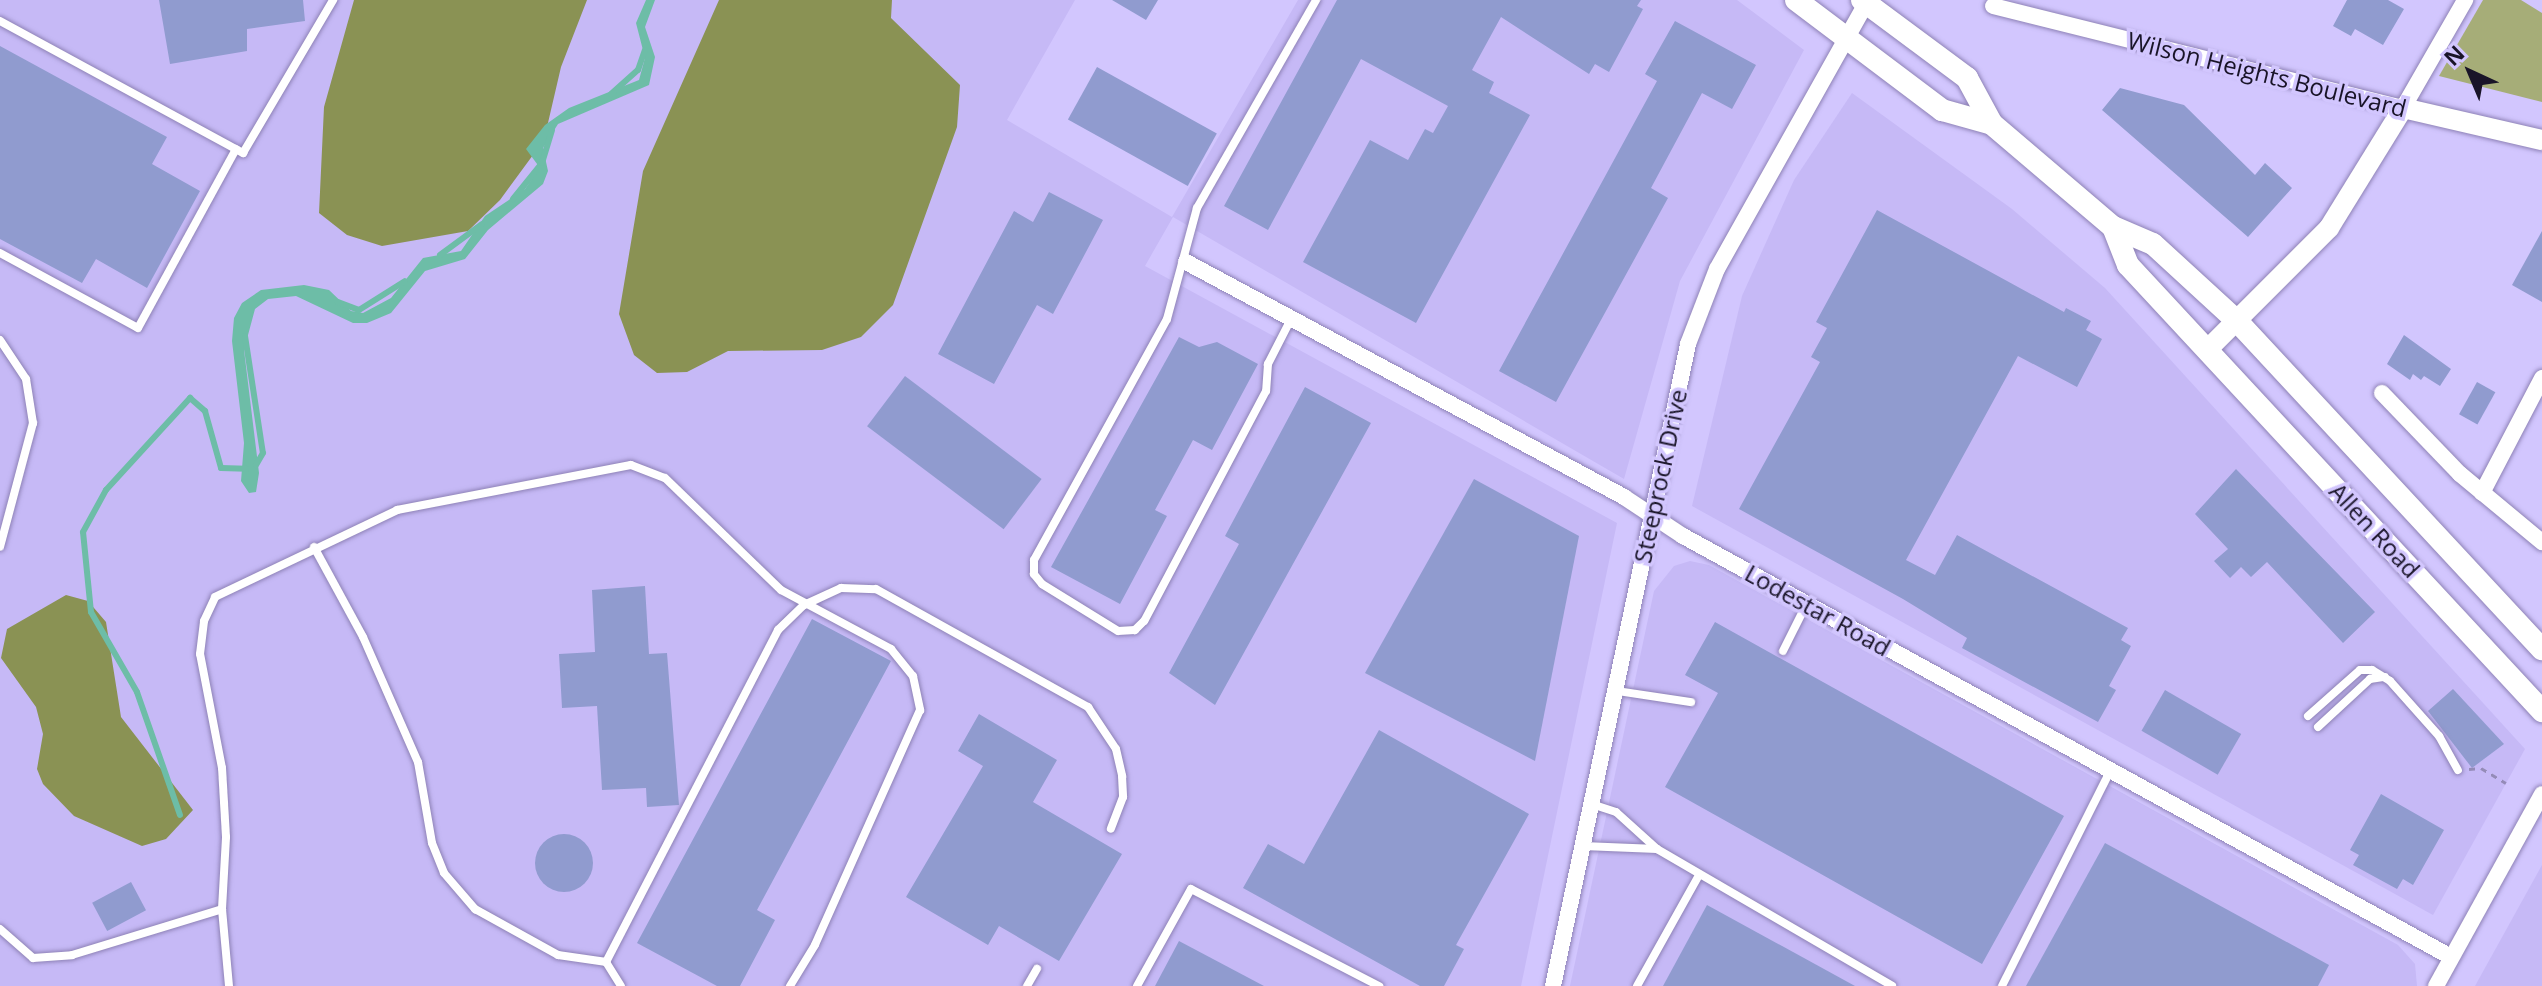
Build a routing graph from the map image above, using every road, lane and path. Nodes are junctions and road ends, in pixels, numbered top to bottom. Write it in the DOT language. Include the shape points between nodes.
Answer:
graph roads {
  1 [pos="333,0"];
  2 [pos="1316,0"];
  3 [pos="1796,0"];
  4 [pos="2465,0"];
  5 [pos="1865,1"];
  6 [pos="1993,6"];
  7 [pos="0,21"];
  8 [pos="1845,36"];
  9 [pos="2403,108"];
  10 [pos="1992,124"];
  11 [pos="2542,140"];
  12 [pos="236,149"];
  13 [pos="2113,227"];
  14 [pos="0,253"];
  15 [pos="1186,262"];
  16 [pos="1291,319"];
  17 [pos="2237,321"];
  18 [pos="0,340"];
  19 [pos="2207,350"];
  20 [pos="2542,378"];
  21 [pos="2382,393"];
  22 [pos="2482,493"];
  23 [pos="1652,515"];
  24 [pos="2542,542"];
  25 [pos="0,547"];
  26 [pos="314,547"];
  27 [pos="1807,603"];
  28 [pos="804,605"];
  29 [pos="2542,649"];
  30 [pos="1783,651"];
  31 [pos="2385,677"];
  32 [pos="1617,691"];
  33 [pos="1691,702"];
  34 [pos="2542,711"];
  35 [pos="2308,716"];
  36 [pos="2318,727"];
  37 [pos="2458,770"];
  38 [pos="2110,771"];
  39 [pos="2506,783"];
  40 [pos="2542,794"];
  41 [pos="1592,804"];
  42 [pos="1111,829"];
  43 [pos="1583,846"];
  44 [pos="1657,849"];
  45 [pos="1698,877"];
  46 [pos="222,909"];
  47 [pos="0,929"];
  48 [pos="2451,957"];
  49 [pos="606,962"];
  50 [pos="1037,969"];
  51 [pos="229,986"];
  52 [pos="621,986"];
  53 [pos="790,986"];
  54 [pos="1027,986"];
  55 [pos="1137,986"];
  56 [pos="1379,986"];
  57 [pos="1553,986"];
  58 [pos="1637,986"];
  59 [pos="1892,986"];
  60 [pos="2002,986"];
  61 [pos="2436,986"];
  1 -- 12 [label="lane" via="243,153"];
  2 -- 15 [label="lane" via="1197,208"];
  3 -- 8 [label="main road"];
  4 -- 9 [label="street"];
  5 -- 8 [label="street, Steeprock Drive"];
  5 -- 10 [label="main road" via="1967,78"];
  6 -- 9 [label="street, Wilson Heights Boulevard"];
  7 -- 12 [label="lane"];
  8 -- 10 [label="main road" via="1942,110"];
  8 -- 23 [label="street, Steeprock Drive" via="1703,299 1688,344"];
  9 -- 11 [label="street, Wilson Heights Boulevard"];
  9 -- 17 [label="street" via="2329,228"];
  10 -- 13 [label="main road"];
  12 -- 14 [label="lane" via="138,328"];
  13 -- 17 [label="main road, Allen Road" via="2153,244"];
  13 -- 19 [label="main road, Allen Road" via="2128,265"];
  15 -- 16 [label="street, Lodestar Road"];
  15 -- 16 [label="lane" via="1167,319 1034,560 1034,574 1042,584 1118,631 1135,630 1144,621 1266,391 1268,364"];
  16 -- 23 [label="street, Lodestar Road"];
  17 -- 19 [label="street"];
  17 -- 29 [label="main road, Allen Road"];
  18 -- 25 [label="lane" via="26,379 33,423"];
  19 -- 34 [label="main road, Allen Road"];
  20 -- 22 [label="street"];
  21 -- 22 [label="street"];
  22 -- 24 [label="street"];
  23 -- 27 [label="street, Lodestar Road"];
  23 -- 32 [label="street, Steeprock Drive"];
  26 -- 28 [label="lane" via="397,510 631,465 665,478 781,590"];
  26 -- 46 [label="lane" via="215,597 204,621 200,654 222,768"];
  26 -- 49 [label="lane" via="363,637 418,762 432,843 444,873 475,909 501,925 558,955"];
  27 -- 30 [label="lane"];
  27 -- 38 [label="street, Lodestar Road"];
  28 -- 42 [label="lane" via="841,588 876,589 1088,707 1116,749 1122,776 1123,797"];
  28 -- 49 [label="lane" via="778,630"];
  28 -- 53 [label="lane" via="891,649 913,676 920,710 815,945"];
  31 -- 35 [label="lane" via="2360,670"];
  31 -- 36 [label="lane" via="2370,679"];
  31 -- 37 [label="lane" via="2439,736"];
  32 -- 33 [label="lane"];
  32 -- 41 [label="street, Steeprock Drive"];
  37 -- 39 [label="path" via="2481,768"];
  38 -- 48 [label="street, Lodestar Road"];
  38 -- 60 [label="lane"];
  40 -- 48 [label="street"];
  41 -- 43 [label="street, Steeprock Drive"];
  41 -- 44 [label="lane" via="1616,812"];
  43 -- 44 [label="lane"];
  43 -- 57 [label="street, Steeprock Drive"];
  44 -- 45 [label="lane"];
  45 -- 58 [label="lane"];
  45 -- 59 [label="lane"];
  46 -- 47 [label="lane" via="72,955 33,958"];
  46 -- 51 [label="lane"];
  48 -- 61 [label="street"];
  49 -- 52 [label="lane"];
  50 -- 54 [label="lane"];
  55 -- 56 [label="lane" via="1191,889"];
}
